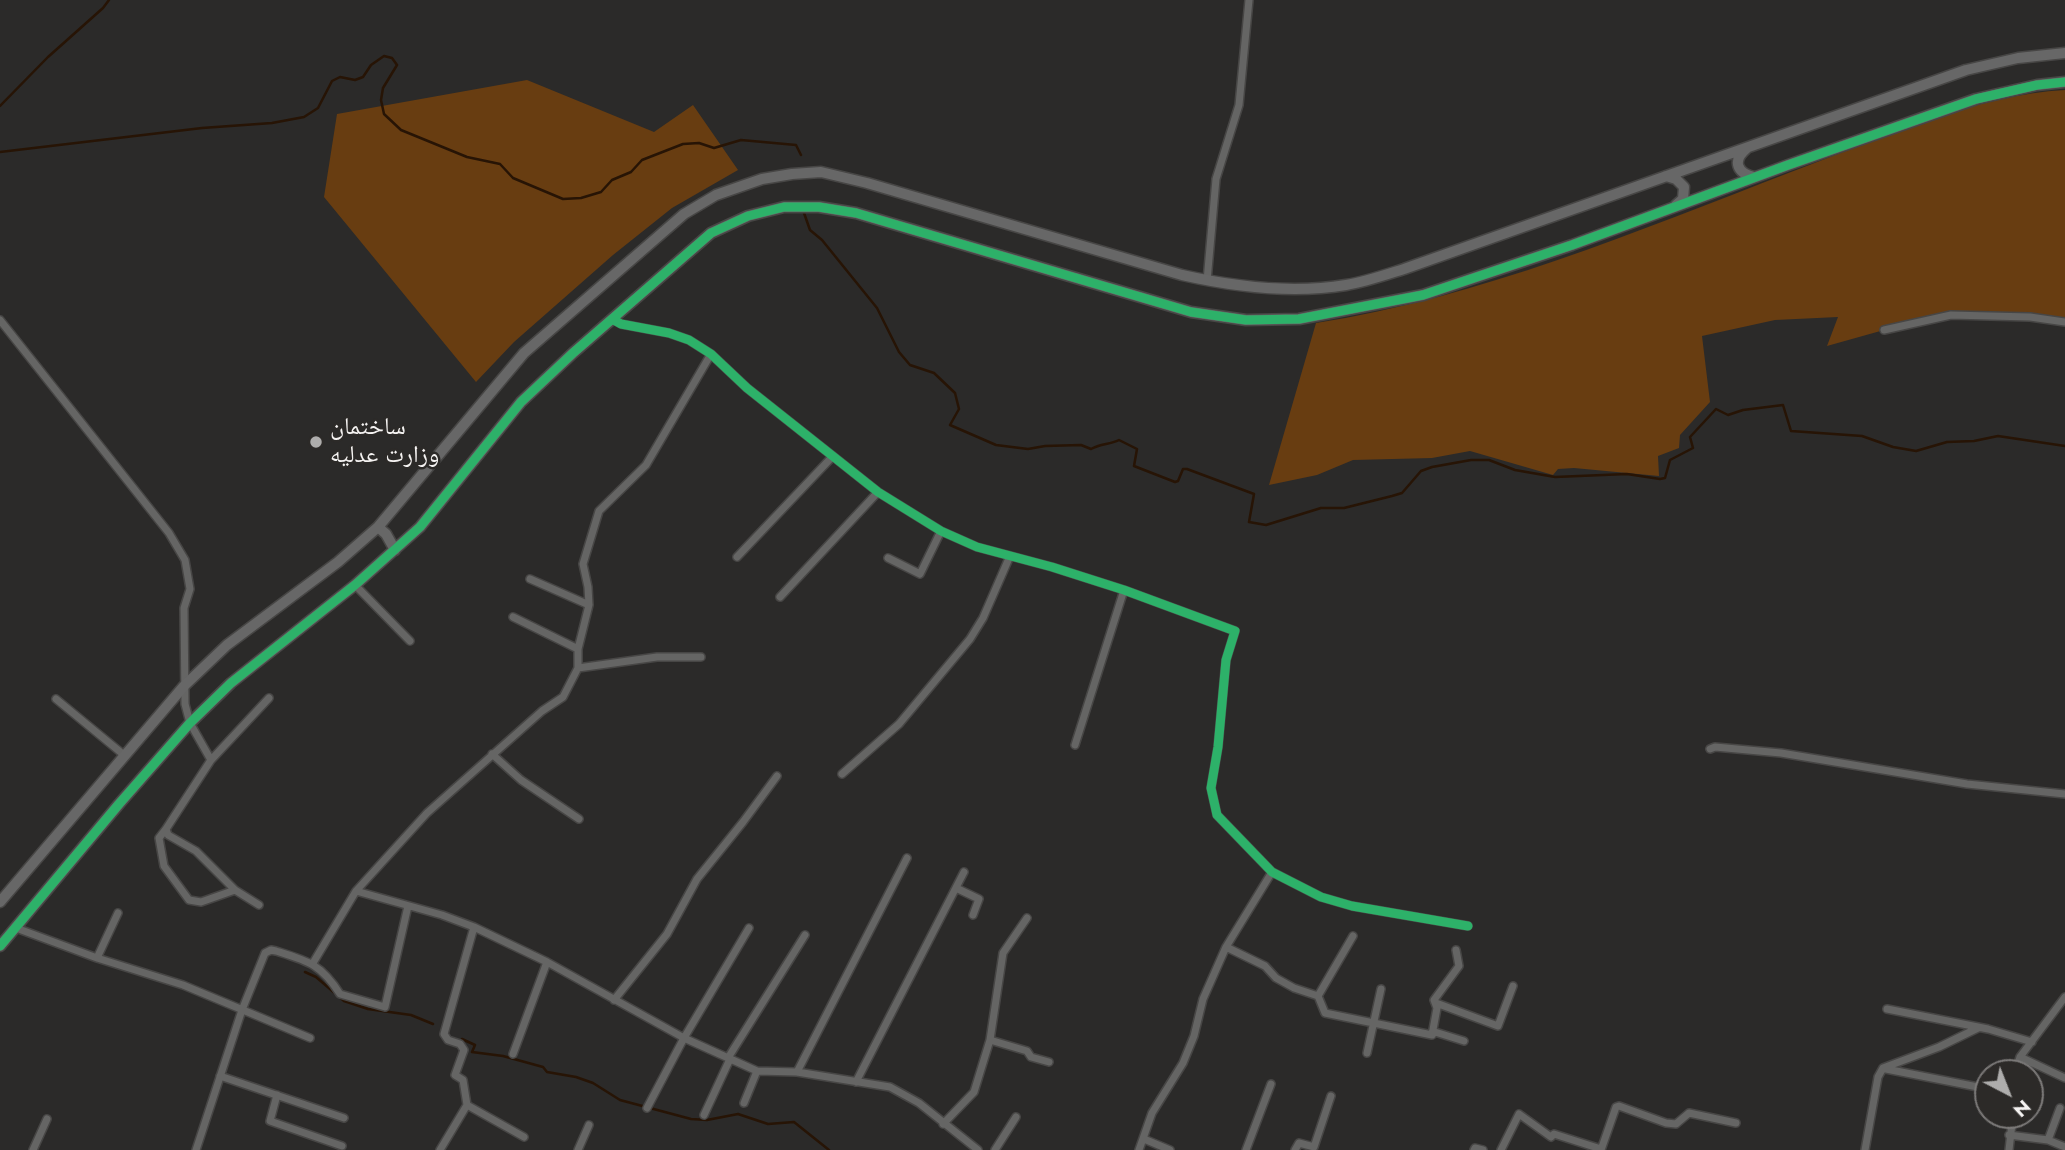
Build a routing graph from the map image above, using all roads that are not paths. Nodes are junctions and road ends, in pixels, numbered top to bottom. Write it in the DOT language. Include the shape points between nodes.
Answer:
graph roads {
  1 [pos="1249,0"];
  2 [pos="2065,53"];
  3 [pos="2065,82"];
  4 [pos="1749,147"];
  5 [pos="1666,176"];
  6 [pos="1754,177"];
  7 [pos="1676,206"];
  8 [pos="1207,281"];
  9 [pos="612,319"];
  10 [pos="0,320"];
  11 [pos="2065,322"];
  12 [pos="1884,330"];
  13 [pos="711,354"];
  14 [pos="833,456"];
  15 [pos="878,492"];
  16 [pos="378,527"];
  17 [pos="941,531"];
  18 [pos="395,550"];
  19 [pos="1010,556"];
  20 [pos="737,557"];
  21 [pos="888,558"];
  22 [pos="530,579"];
  23 [pos="355,585"];
  24 [pos="1124,590"];
  25 [pos="780,597"];
  26 [pos="589,605"];
  27 [pos="513,617"];
  28 [pos="410,641"];
  29 [pos="578,649"];
  30 [pos="701,657"];
  31 [pos="578,668"];
  32 [pos="184,686"];
  33 [pos="56,698"];
  34 [pos="269,698"];
  35 [pos="190,723"];
  36 [pos="1075,745"];
  37 [pos="1710,749"];
  38 [pos="492,754"];
  39 [pos="124,755"];
  40 [pos="211,760"];
  41 [pos="842,774"];
  42 [pos="777,776"];
  43 [pos="2065,794"];
  44 [pos="579,819"];
  45 [pos="166,829"];
  46 [pos="907,858"];
  47 [pos="964,872"];
  48 [pos="1272,872"];
  49 [pos="956,888"];
  50 [pos="235,890"];
  51 [pos="356,891"];
  52 [pos="0,902"];
  53 [pos="259,905"];
  54 [pos="408,906"];
  55 [pos="118,912"];
  56 [pos="973,915"];
  57 [pos="1027,918"];
  58 [pos="1468,926"];
  59 [pos="474,927"];
  60 [pos="749,928"];
  61 [pos="16,929"];
  62 [pos="805,935"];
  63 [pos="1353,936"];
  64 [pos="0,947"];
  65 [pos="1226,947"];
  66 [pos="1456,950"];
  67 [pos="97,958"];
  68 [pos="547,962"];
  69 [pos="313,963"];
  70 [pos="1513,986"];
  71 [pos="1381,989"];
  72 [pos="1318,996"];
  73 [pos="2065,997"];
  74 [pos="614,1000"];
  75 [pos="1436,1003"];
  76 [pos="1887,1009"];
  77 [pos="242,1010"];
  78 [pos="1373,1025"];
  79 [pos="1978,1028"];
  80 [pos="1432,1035"];
  81 [pos="310,1038"];
  82 [pos="684,1038"];
  83 [pos="990,1040"];
  84 [pos="1464,1041"];
  85 [pos="2032,1042"];
  86 [pos="1367,1053"];
  87 [pos="513,1054"];
  88 [pos="2020,1057"];
  89 [pos="729,1058"];
  90 [pos="1049,1062"];
  91 [pos="1883,1068"];
  92 [pos="758,1071"];
  93 [pos="797,1072"];
  94 [pos="220,1076"];
  95 [pos="2065,1078"];
  96 [pos="856,1082"];
  97 [pos="1271,1084"];
  98 [pos="1974,1086"];
  99 [pos="277,1095"];
  100 [pos="1331,1096"];
  101 [pos="744,1102"];
  102 [pos="467,1105"];
  103 [pos="647,1108"];
  104 [pos="2060,1108"];
  105 [pos="704,1115"];
  106 [pos="1016,1117"];
  107 [pos="344,1118"];
  108 [pos="47,1119"];
  109 [pos="1736,1123"];
  110 [pos="943,1124"];
  111 [pos="589,1125"];
  112 [pos="2010,1129"];
  113 [pos="2009,1135"];
  114 [pos="524,1136"];
  115 [pos="1144,1139"];
  116 [pos="2048,1140"];
  117 [pos="342,1146"];
  118 [pos="2065,1147"];
  119 [pos="1601,1149"];
  120 [pos="33,1150"];
  121 [pos="196,1150"];
  122 [pos="440,1150"];
  123 [pos="578,1150"];
  124 [pos="978,1150"];
  125 [pos="995,1150"];
  126 [pos="1139,1150"];
  127 [pos="1170,1150"];
  128 [pos="1247,1150"];
  129 [pos="1295,1150"];
  130 [pos="1474,1150"];
  131 [pos="1483,1150"];
  132 [pos="1501,1150"];
  133 [pos="1866,1150"];
  134 [pos="2009,1150"];
  1 -- 8 [label="street" via="1239,105 1216,179"];
  2 -- 4 [label="street" via="1966,70"];
  3 -- 6 [label="street" via="1976,99"];
  4 -- 5 [label="street"];
  4 -- 6 [label="street" via="1737,164 1740,171"];
  5 -- 7 [label="street" via="1676,178 1684,187 1683,199"];
  5 -- 8 [label="street" via="1404,270 1346,285 1286,289"];
  6 -- 7 [label="street"];
  7 -- 9 [label="street" via="1423,295 1312,318 1246,320 1191,312 856,213 784,207 748,216 711,233"];
  8 -- 16 [label="street" via="846,177 821,172 762,179 716,195 684,214 524,353"];
  9 -- 13 [label="street" via="669,332"];
  9 -- 18 [label="street" via="521,402 420,527"];
  10 -- 32 [label="street" via="169,533 185,560 190,589 184,608"];
  11 -- 12 [label="street" via="1951,315"];
  13 -- 14 [label="street"];
  13 -- 26 [label="street" via="646,466 599,512 583,564"];
  14 -- 15 [label="street"];
  14 -- 20 [label="street"];
  15 -- 17 [label="street"];
  15 -- 25 [label="street"];
  16 -- 18 [label="street"];
  16 -- 32 [label="street" via="227,645"];
  17 -- 19 [label="street"];
  17 -- 21 [label="street" via="920,574"];
  18 -- 23 [label="street"];
  19 -- 24 [label="street"];
  19 -- 41 [label="street" via="970,639 899,724"];
  22 -- 26 [label="street"];
  23 -- 28 [label="street"];
  23 -- 35 [label="street" via="231,683"];
  24 -- 36 [label="street"];
  24 -- 48 [label="street" via="1234,631 1226,660 1211,788 1217,815"];
  26 -- 29 [label="street"];
  27 -- 29 [label="street"];
  29 -- 31 [label="street"];
  30 -- 31 [label="street" via="657,657"];
  31 -- 38 [label="street" via="563,697"];
  32 -- 35 [label="street"];
  32 -- 39 [label="street"];
  33 -- 39 [label="street"];
  34 -- 40 [label="street"];
  35 -- 40 [label="street"];
  35 -- 61 [label="street"];
  37 -- 43 [label="street" via="1781,753 1967,784"];
  38 -- 44 [label="street"];
  38 -- 51 [label="street" via="427,813"];
  39 -- 52 [label="street"];
  40 -- 45 [label="street"];
  42 -- 74 [label="street" via="697,879 667,934"];
  45 -- 50 [label="street"];
  45 -- 50 [label="street" via="159,838 164,866 189,900 201,902"];
  46 -- 93 [label="street"];
  47 -- 49 [label="street"];
  48 -- 58 [label="street" via="1321,897 1352,906"];
  48 -- 65 [label="street"];
  49 -- 56 [label="street" via="979,899"];
  49 -- 96 [label="street"];
  50 -- 53 [label="street"];
  51 -- 54 [label="street"];
  51 -- 69 [label="street"];
  54 -- 59 [label="street"];
  54 -- 69 [label="street" via="385,1007 340,994"];
  55 -- 67 [label="street"];
  57 -- 83 [label="street" via="1003,953"];
  59 -- 68 [label="street"];
  59 -- 102 [label="street" via="444,1034 464,1050 456,1074 463,1080"];
  60 -- 82 [label="street"];
  61 -- 64 [label="street"];
  61 -- 67 [label="street"];
  62 -- 89 [label="street"];
  63 -- 72 [label="street"];
  65 -- 72 [label="street" via="1265,966 1294,988"];
  65 -- 115 [label="street" via="1183,1063 1152,1114"];
  66 -- 75 [label="street" via="1459,966"];
  67 -- 77 [label="street" via="183,985"];
  68 -- 74 [label="street"];
  68 -- 87 [label="street"];
  69 -- 77 [label="street" via="276,951 265,953"];
  70 -- 75 [label="street" via="1498,1026"];
  71 -- 78 [label="street"];
  72 -- 78 [label="street" via="1325,1013"];
  73 -- 85 [label="street"];
  74 -- 82 [label="street"];
  75 -- 80 [label="street"];
  76 -- 79 [label="street"];
  77 -- 81 [label="street"];
  77 -- 94 [label="street"];
  78 -- 80 [label="street"];
  78 -- 86 [label="street"];
  79 -- 85 [label="street"];
  79 -- 91 [label="street"];
  80 -- 84 [label="street" via="1435,1032"];
  82 -- 89 [label="street"];
  82 -- 103 [label="street"];
  83 -- 90 [label="street"];
  83 -- 110 [label="street" via="973,1094"];
  85 -- 88 [label="street"];
  88 -- 95 [label="street"];
  89 -- 92 [label="street"];
  89 -- 105 [label="street"];
  91 -- 98 [label="street"];
  91 -- 133 [label="street"];
  92 -- 93 [label="street"];
  92 -- 101 [label="street"];
  93 -- 96 [label="street"];
  94 -- 99 [label="street"];
  94 -- 121 [label="street"];
  96 -- 110 [label="street" via="890,1087"];
  97 -- 128 [label="street"];
  99 -- 107 [label="street"];
  99 -- 117 [label="street" via="270,1121"];
  100 -- 129 [label="street" via="1314,1147 1299,1143"];
  102 -- 114 [label="street"];
  102 -- 122 [label="street"];
  104 -- 116 [label="street"];
  106 -- 125 [label="street"];
  108 -- 120 [label="street"];
  109 -- 119 [label="street" via="1689,1113 1676,1124 1666,1123 1619,1106"];
  110 -- 124 [label="street"];
  111 -- 123 [label="street"];
  112 -- 113 [label="street"];
  113 -- 116 [label="street"];
  113 -- 134 [label="street"];
  115 -- 126 [label="street"];
  115 -- 127 [label="street"];
  116 -- 118 [label="street"];
  119 -- 132 [label="street" via="1554,1134 1551,1137 1518,1114"];
  130 -- 131 [label="street"];
}
